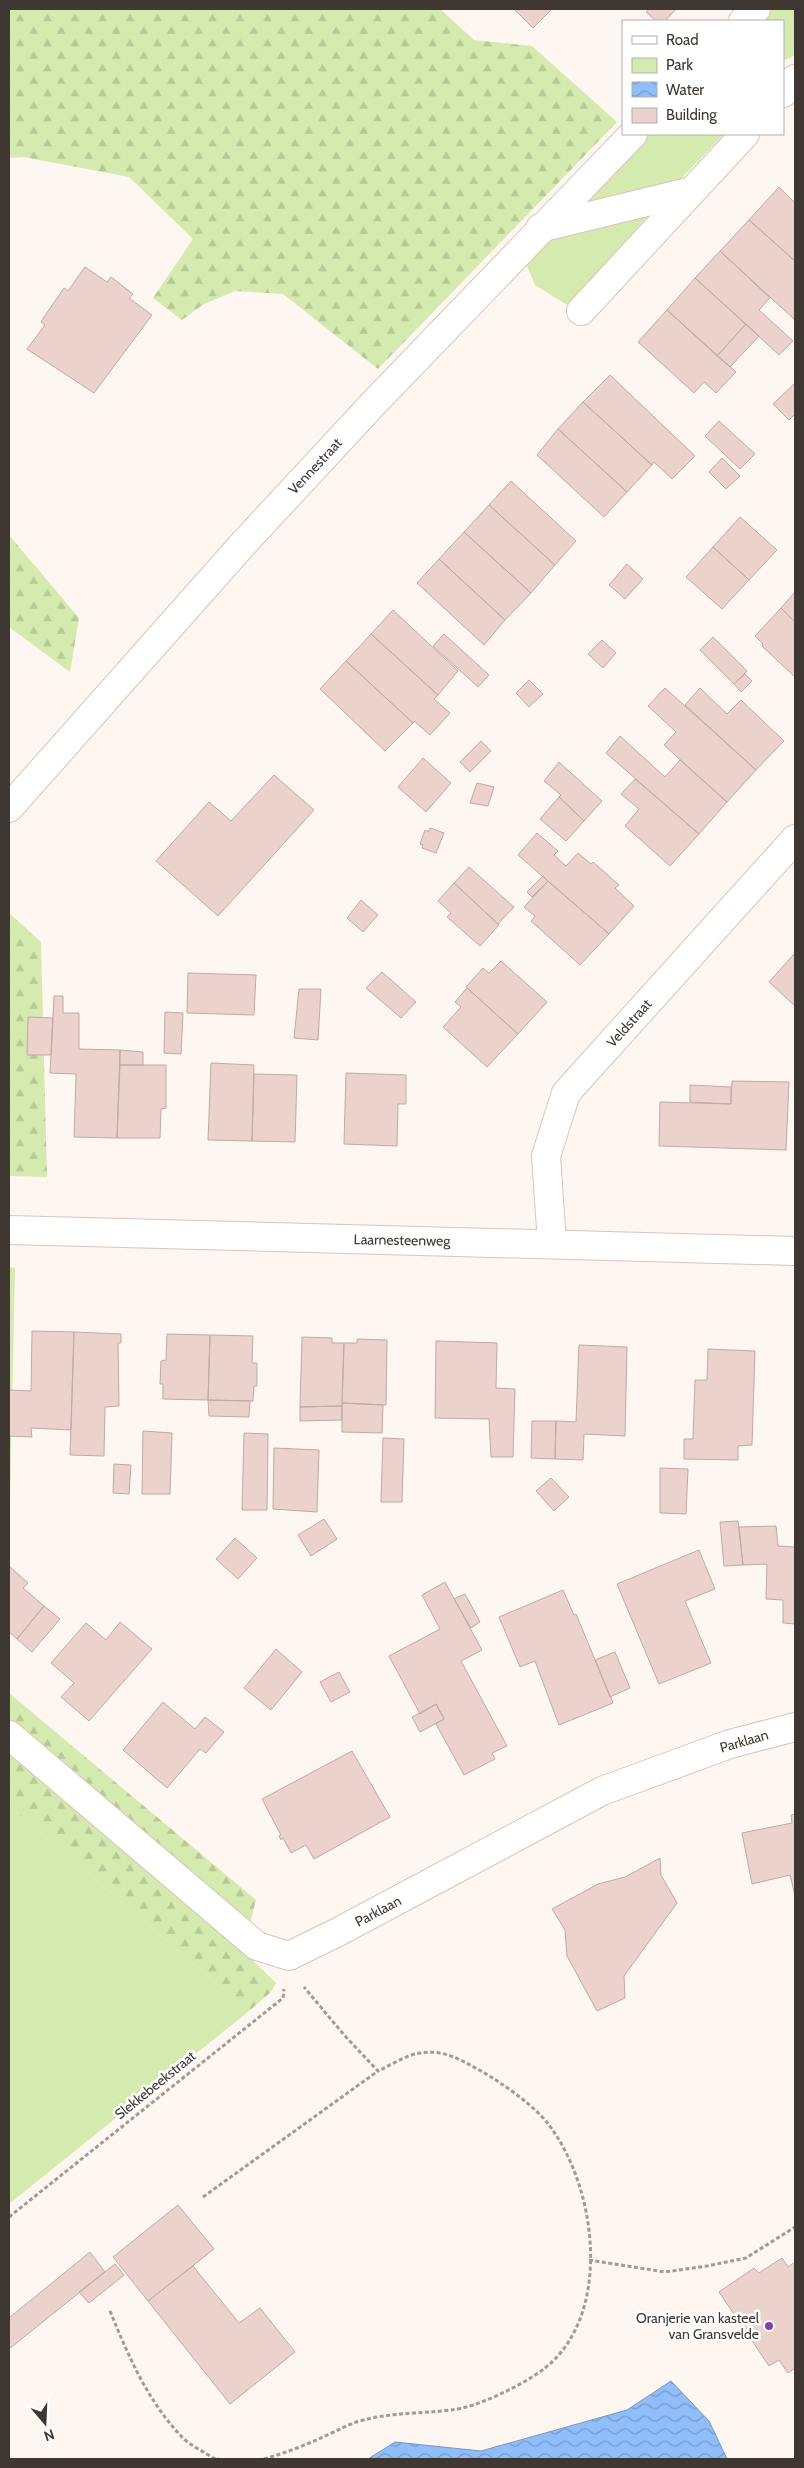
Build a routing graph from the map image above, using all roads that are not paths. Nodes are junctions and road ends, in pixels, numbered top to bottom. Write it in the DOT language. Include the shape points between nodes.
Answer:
graph roads {
  1 [pos="756,9"];
  2 [pos="744,20"];
  3 [pos="795,79"];
  4 [pos="784,92"];
  5 [pos="632,135"];
  6 [pos="744,135"];
  7 [pos="692,191"];
  8 [pos="540,228"];
  9 [pos="581,311"];
  10 [pos="9,808"];
  11 [pos="795,839"];
  12 [pos="9,1230"];
  13 [pos="552,1244"];
  14 [pos="795,1251"];
  15 [pos="795,1727"];
  16 [pos="9,1735"];
  1 -- 2 [label="street"];
  3 -- 4 [label="street"];
  5 -- 8 [label="street, Vennestraat"];
  6 -- 7 [label="street"];
  7 -- 8 [label="street"];
  7 -- 9 [label="street"];
  8 -- 10 [label="street, Vennestraat" via="243,544"];
  11 -- 13 [label="street, Veldstraat" via="566,1093 546,1156"];
  12 -- 13 [label="street, Laarnesteenweg"];
  13 -- 14 [label="street, Laarnesteenweg"];
  15 -- 16 [label="street, Parklaan" via="730,1744 602,1791 289,1956 257,1946"];
}
